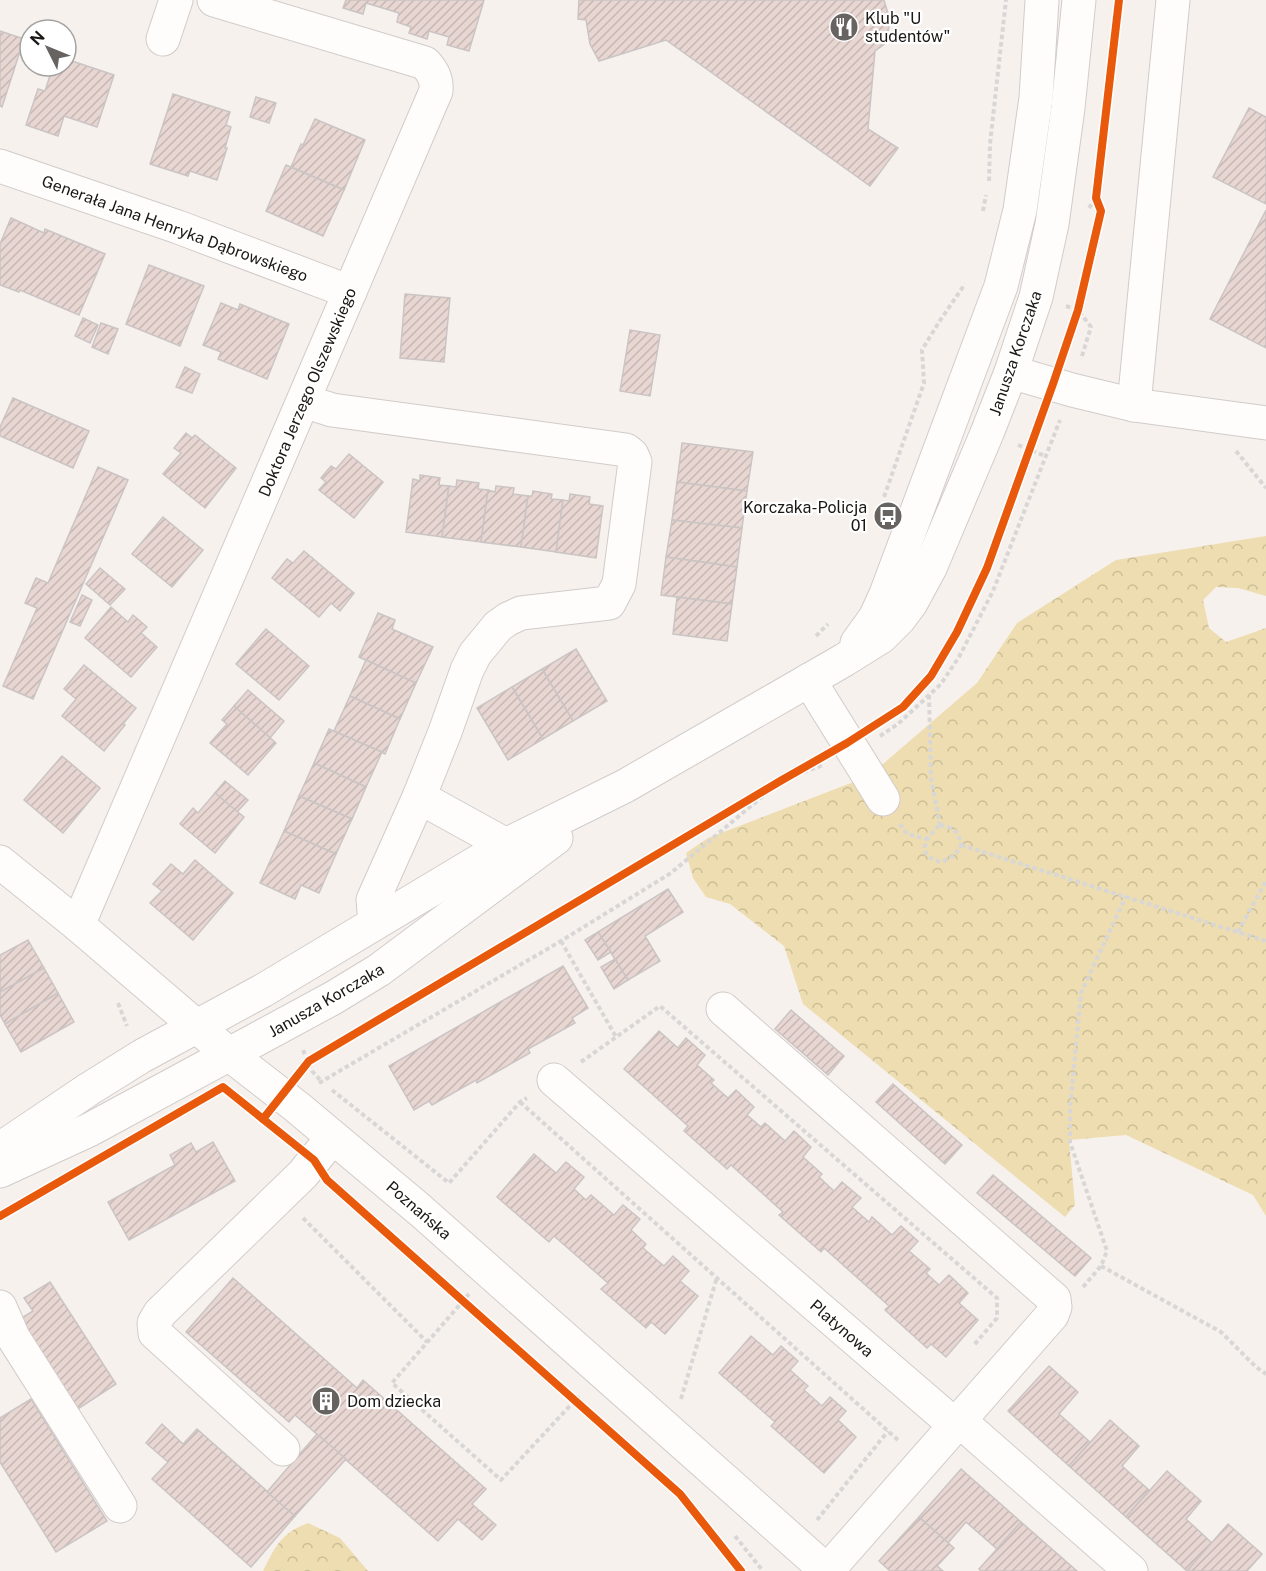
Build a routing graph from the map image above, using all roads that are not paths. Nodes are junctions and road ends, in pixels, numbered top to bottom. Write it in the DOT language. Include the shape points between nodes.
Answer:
graph roads {
  1 [pos="176,0"];
  2 [pos="214,0"];
  3 [pos="1042,0"];
  4 [pos="1079,0"];
  5 [pos="1173,0"];
  6 [pos="163,39"];
  7 [pos="0,166"];
  8 [pos="350,292"];
  9 [pos="1011,372"];
  10 [pos="304,401"];
  11 [pos="1134,405"];
  12 [pos="1266,423"];
  13 [pos="844,660"];
  14 [pos="809,680"];
  15 [pos="625,786"];
  16 [pos="419,797"];
  17 [pos="883,799"];
  18 [pos="506,845"];
  19 [pos="0,862"];
  20 [pos="375,923"];
  21 [pos="78,925"];
  22 [pos="723,1009"];
  23 [pos="197,1027"];
  24 [pos="230,1055"];
  25 [pos="554,1080"];
  26 [pos="332,1138"];
  27 [pos="0,1149"];
  28 [pos="0,1171"];
  29 [pos="0,1307"];
  30 [pos="956,1426"];
  31 [pos="283,1449"];
  32 [pos="120,1506"];
  33 [pos="827,1571"];
  34 [pos="1131,1571"];
  1 -- 6 [label="street"];
  2 -- 8 [label="street, Doktora Jerzego Olszewskiego" via="411,58 424,63 437,82"];
  3 -- 13 [label="street, Janusza Korczaka" via="1036,98 1020,210 1001,286 886,594 875,618"];
  4 -- 9 [label="street, Janusza Korczaka" via="1052,224 1036,297"];
  5 -- 11 [label="street"];
  7 -- 8 [label="street, Generała Jana Henryka Dąbrowskiego"];
  8 -- 10 [label="street, Doktora Jerzego Olszewskiego"];
  9 -- 11 [label="street"];
  9 -- 13 [label="street, Janusza Korczaka" via="911,603 881,637"];
  10 -- 16 [label="street" via="332,410 626,450 635,462 616,593 609,603 521,613 498,627 467,670"];
  10 -- 21 [label="street, Doktora Jerzego Olszewskiego"];
  11 -- 12 [label="street"];
  13 -- 14 [label="street, Janusza Korczaka"];
  14 -- 15 [label="street, Janusza Korczaka"];
  14 -- 17 [label="street"];
  15 -- 18 [label="street, Janusza Korczaka"];
  15 -- 24 [label="street, Janusza Korczaka" via="379,970"];
  16 -- 18 [label="street"];
  16 -- 20 [label="street" via="373,900"];
  18 -- 20 [label="street, Janusza Korczaka"];
  19 -- 21 [label="street, Poznańska"];
  20 -- 23 [label="street, Janusza Korczaka"];
  21 -- 23 [label="street, Poznańska"];
  22 -- 30 [label="street" via="1054,1299 1052,1315"];
  23 -- 24 [label="street, Poznańska"];
  23 -- 27 [label="street, Janusza Korczaka" via="89,1089"];
  24 -- 26 [label="street, Poznańska"];
  24 -- 28 [label="street, Janusza Korczaka" via="89,1130"];
  25 -- 30 [label="street, Platynowa"];
  26 -- 31 [label="street" via="303,1174 154,1323 154,1333"];
  26 -- 33 [label="street, Poznańska" via="420,1210"];
  29 -- 32 [label="street" via="13,1336"];
  30 -- 33 [label="street"];
  30 -- 34 [label="street, Platynowa" via="969,1429"];
}
